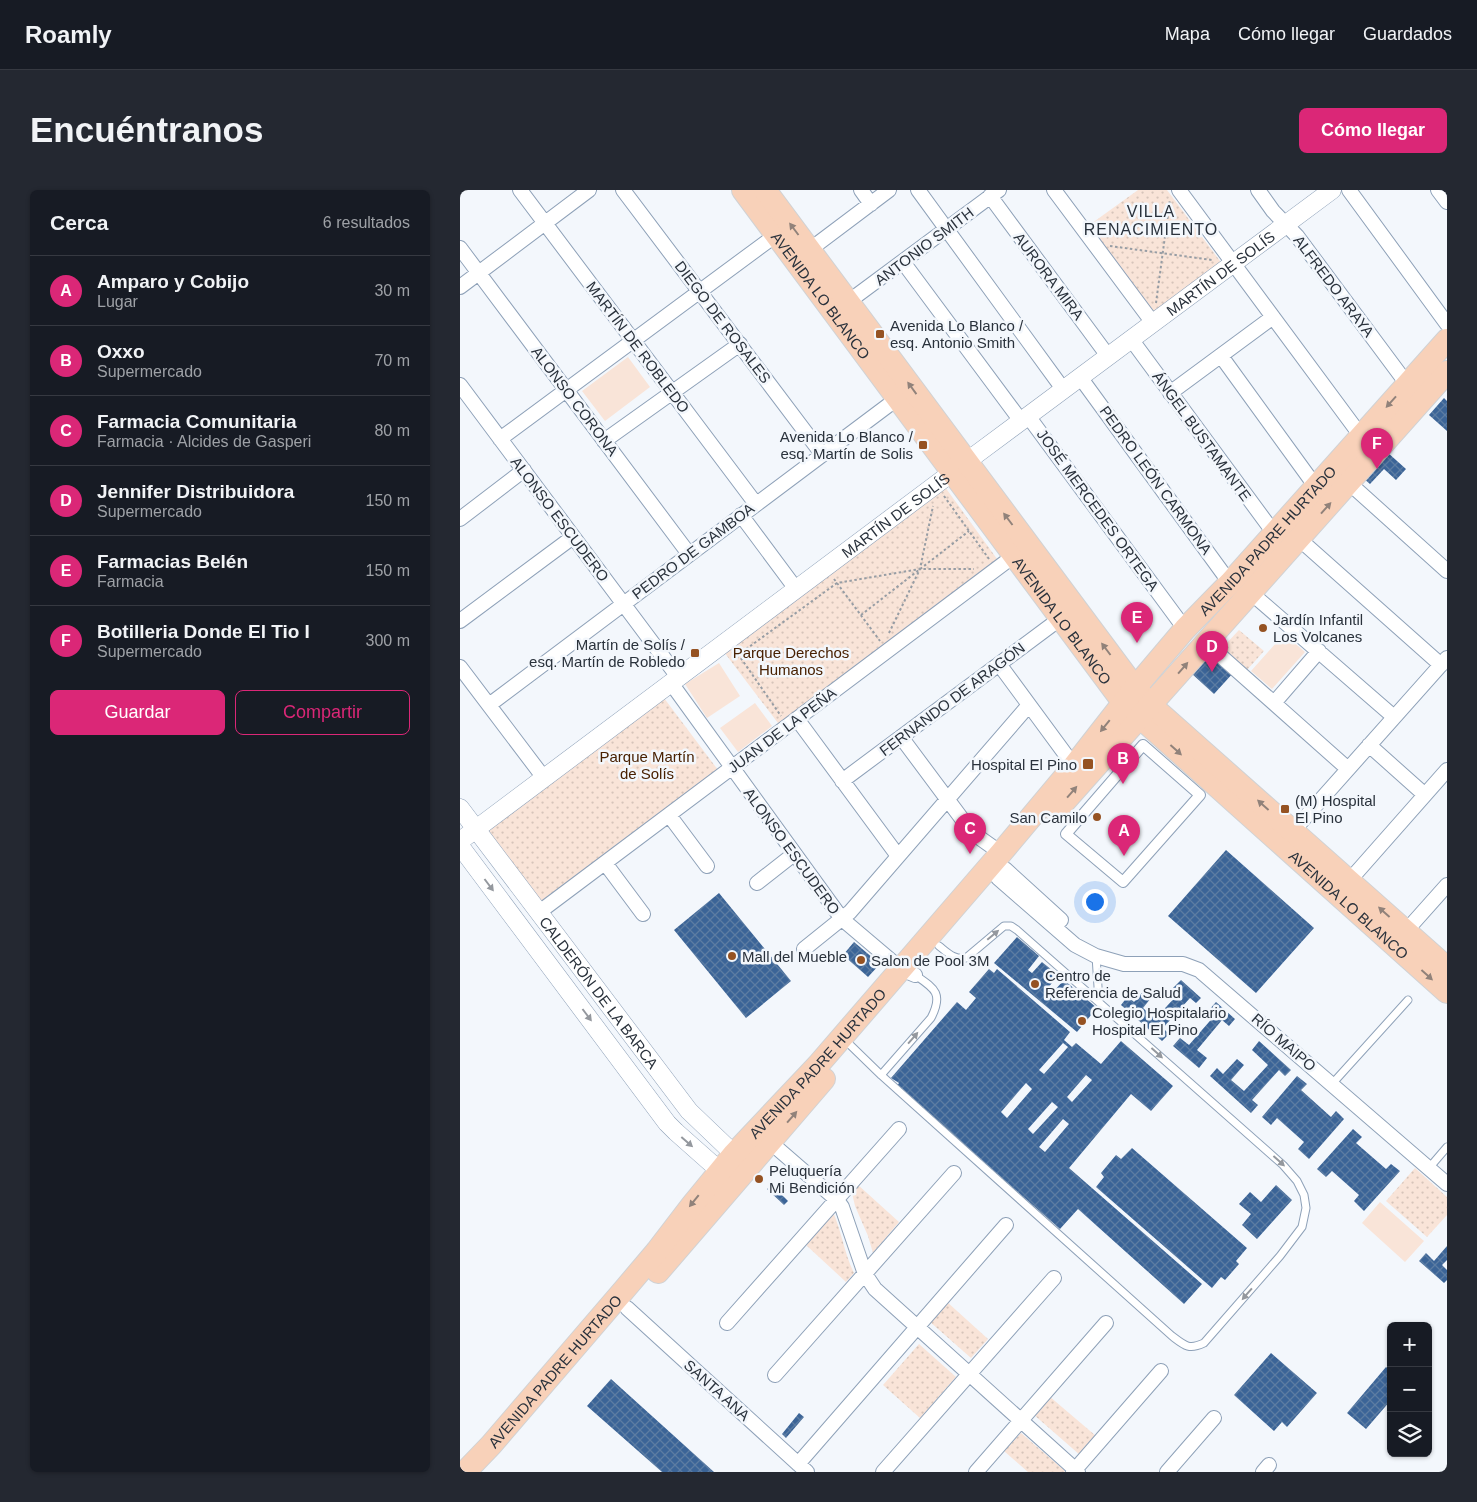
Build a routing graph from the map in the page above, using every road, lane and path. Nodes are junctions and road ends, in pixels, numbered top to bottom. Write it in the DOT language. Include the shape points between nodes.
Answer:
graph roads {
  1 [pos="520,190"];
  2 [pos="589,190"];
  3 [pos="623,190"];
  4 [pos="743,190"];
  5 [pos="765,190"];
  6 [pos="861,190"];
  7 [pos="889,190"];
  8 [pos="918,190"];
  9 [pos="1054,190"];
  10 [pos="1258,190"];
  11 [pos="1332,190"];
  12 [pos="1349,190"];
  13 [pos="1438,190"];
  14 [pos="994,193"];
  15 [pos="1174,195"];
  16 [pos="1447,202"];
  17 [pos="871,204"];
  18 [pos="545,223"];
  19 [pos="1286,224"];
  20 [pos="946,229"];
  21 [pos="776,235"];
  22 [pos="1093,243"];
  23 [pos="460,248"];
  24 [pos="1163,254"];
  25 [pos="802,255"];
  26 [pos="903,262"];
  27 [pos="1233,263"];
  28 [pos="479,273"];
  29 [pos="460,286"];
  30 [pos="700,292"];
  31 [pos="848,302"];
  32 [pos="1273,317"];
  33 [pos="1153,323"];
  34 [pos="1447,324"];
  35 [pos="1131,339"];
  36 [pos="1447,340"];
  37 [pos="633,341"];
  38 [pos="740,344"];
  39 [pos="1108,356"];
  40 [pos="1221,356"];
  41 [pos="1447,372"];
  42 [pos="1080,377"];
  43 [pos="1407,384"];
  44 [pos="460,385"];
  45 [pos="1063,389"];
  46 [pos="566,390"];
  47 [pos="672,392"];
  48 [pos="1170,393"];
  49 [pos="898,398"];
  50 [pos="1024,418"];
  51 [pos="1361,436"];
  52 [pos="500,438"];
  53 [pos="604,441"];
  54 [pos="822,454"];
  55 [pos="959,467"];
  56 [pos="524,470"];
  57 [pos="1348,482"];
  58 [pos="1316,486"];
  59 [pos="942,494"];
  60 [pos="756,504"];
  61 [pos="933,505"];
  62 [pos="741,515"];
  63 [pos="460,519"];
  64 [pos="969,530"];
  65 [pos="1274,533"];
  66 [pos="574,536"];
  67 [pos="1298,538"];
  68 [pos="690,554"];
  69 [pos="1015,556"];
  70 [pos="825,567"];
  71 [pos="920,569"];
  72 [pos="997,569"];
  73 [pos="1447,570"];
  74 [pos="837,583"];
  75 [pos="1240,588"];
  76 [pos="796,589"];
  77 [pos="624,604"];
  78 [pos="861,615"];
  79 [pos="1061,618"];
  80 [pos="460,621"];
  81 [pos="1185,629"];
  82 [pos="1205,642"];
  83 [pos="886,648"];
  84 [pos="1319,652"];
  85 [pos="1444,662"];
  86 [pos="999,664"];
  87 [pos="460,666"];
  88 [pos="675,680"];
  89 [pos="1129,695"];
  90 [pos="1274,703"];
  91 [pos="489,705"];
  92 [pos="1029,705"];
  93 [pos="1145,711"];
  94 [pos="1394,717"];
  95 [pos="792,722"];
  96 [pos="901,737"];
  97 [pos="1369,745"];
  98 [pos="1074,766"];
  99 [pos="732,768"];
  100 [pos="1348,769"];
  101 [pos="1447,770"];
  102 [pos="544,778"];
  103 [pos="842,781"];
  104 [pos="1426,795"];
  105 [pos="947,800"];
  106 [pos="460,808"];
  107 [pos="669,815"];
  108 [pos="476,829"];
  109 [pos="1293,831"];
  110 [pos="460,841"];
  111 [pos="460,846"];
  112 [pos="794,854"];
  113 [pos="898,856"];
  114 [pos="605,863"];
  115 [pos="707,866"];
  116 [pos="1001,867"];
  117 [pos="1349,881"];
  118 [pos="1123,882"];
  119 [pos="757,883"];
  120 [pos="1447,885"];
  121 [pos="538,913"];
  122 [pos="643,914"];
  123 [pos="842,919"];
  124 [pos="1406,931"];
  125 [pos="939,946"];
  126 [pos="804,950"];
  127 [pos="1096,956"];
  128 [pos="1447,968"];
  129 [pos="908,972"];
  130 [pos="1447,992"];
  131 [pos="1408,1000"];
  132 [pos="1099,1002"];
  133 [pos="847,1042"];
  134 [pos="881,1075"];
  135 [pos="1332,1084"];
  136 [pos="678,1098"];
  137 [pos="661,1114"];
  138 [pos="899,1130"];
  139 [pos="770,1142"];
  140 [pos="1447,1147"];
  141 [pos="1428,1168"];
  142 [pos="734,1170"];
  143 [pos="954,1173"];
  144 [pos="1447,1184"];
  145 [pos="837,1200"];
  146 [pos="1006,1225"];
  147 [pos="865,1274"];
  148 [pos="1054,1278"];
  149 [pos="627,1308"];
  150 [pos="726,1323"];
  151 [pos="1106,1323"];
  152 [pos="916,1328"];
  153 [pos="1161,1372"];
  154 [pos="969,1374"];
  155 [pos="775,1375"];
  156 [pos="1214,1418"];
  157 [pos="1020,1421"];
  158 [pos="803,1468"];
  159 [pos="469,1471"];
  160 [pos="1075,1471"];
  161 [pos="883,1472"];
  162 [pos="976,1472"];
  163 [pos="1167,1472"];
  1 -- 18 [label="street, MARTÍN DE ROBLEDO"];
  2 -- 18 [label="street"];
  3 -- 30 [label="street, DIEGO DE ROSALES"];
  4 -- 21 [label="main road, AVENIDA LO BLANCO"];
  25 -- 5 [label="main road, AVENIDA LO BLANCO, one-way"];
  6 -- 17 [label="street"];
  7 -- 17 [label="street"];
  8 -- 20 [label="street"];
  9 -- 22 [label="street"];
  10 -- 19 [label="street, ALFREDO ARAYA"];
  11 -- 19 [label="street, MARTÍN DE SOLÍS"];
  12 -- 34 [label="street"];
  13 -- 16 [label="street"];
  14 -- 20 [label="street, ANTONIO SMITH"];
  14 -- 39 [label="street, AURORA MIRA"];
  15 -- 24 [label="path"];
  15 -- 27 [label="street"];
  17 -- 25 [label="street"];
  18 -- 28 [label="street"];
  18 -- 37 [label="street, MARTÍN DE ROBLEDO"];
  19 -- 27 [label="street, MARTÍN DE SOLÍS"];
  19 -- 43 [label="street, ALFREDO ARAYA"];
  20 -- 26 [label="street, ANTONIO SMITH"];
  20 -- 45 [label="street"];
  21 -- 25 [label="main road, AVENIDA LO BLANCO"];
  21 -- 30 [label="street"];
  22 -- 24 [label="path"];
  22 -- 33 [label="street"];
  23 -- 28 [label="street, ALONSO CORONA"];
  24 -- 27 [label="path"];
  24 -- 33 [label="path"];
  25 -- 31 [label="main road, AVENIDA LO BLANCO"];
  25 -- 49 [label="main road, AVENIDA LO BLANCO"];
  26 -- 31 [label="street, ANTONIO SMITH"];
  26 -- 50 [label="street, JOSÉ MERCEDES ORTEGA"];
  27 -- 32 [label="street"];
  27 -- 33 [label="street, MARTÍN DE SOLÍS"];
  28 -- 29 [label="street"];
  28 -- 46 [label="street, ALONSO CORONA"];
  30 -- 37 [label="street"];
  30 -- 38 [label="street, DIEGO DE ROSALES"];
  55 -- 31 [label="main road, AVENIDA LO BLANCO, one-way"];
  32 -- 40 [label="street"];
  32 -- 51 [label="street"];
  33 -- 35 [label="street, MARTÍN DE SOLÍS"];
  35 -- 39 [label="street, MARTÍN DE SOLÍS"];
  35 -- 48 [label="street, ÁNGEL BUSTAMANTE"];
  36 -- 43 [label="main road, AVENIDA PADRE HURTADO"];
  37 -- 46 [label="street"];
  37 -- 47 [label="street, MARTÍN DE ROBLEDO"];
  38 -- 47 [label="street"];
  38 -- 54 [label="street, DIEGO DE ROSALES"];
  39 -- 42 [label="street, MARTÍN DE SOLÍS"];
  40 -- 48 [label="street"];
  40 -- 58 [label="street"];
  41 -- 57 [label="main road, AVENIDA PADRE HURTADO"];
  42 -- 45 [label="street, MARTÍN DE SOLÍS"];
  42 -- 75 [label="street, PEDRO LEÓN CARMONA"];
  43 -- 51 [label="main road, AVENIDA PADRE HURTADO, one-way"];
  44 -- 52 [label="street, ALONSO ESCUDERO"];
  45 -- 50 [label="street, MARTÍN DE SOLÍS"];
  46 -- 52 [label="street"];
  46 -- 53 [label="street, ALONSO CORONA"];
  47 -- 53 [label="street"];
  47 -- 60 [label="street, MARTÍN DE ROBLEDO"];
  48 -- 65 [label="street, ÁNGEL BUSTAMANTE"];
  49 -- 54 [label="street, PEDRO DE GAMBOA"];
  49 -- 55 [label="main road, AVENIDA LO BLANCO"];
  50 -- 55 [label="street, MARTÍN DE SOLÍS"];
  50 -- 81 [label="street, JOSÉ MERCEDES ORTEGA"];
  51 -- 58 [label="main road, AVENIDA PADRE HURTADO"];
  52 -- 56 [label="street, ALONSO ESCUDERO"];
  53 -- 68 [label="street, ALONSO CORONA"];
  54 -- 60 [label="street, PEDRO DE GAMBOA"];
  55 -- 69 [label="main road, AVENIDA LO BLANCO"];
  55 -- 70 [label="street, MARTÍN DE SOLÍS"];
  89 -- 55 [label="main road, AVENIDA LO BLANCO, one-way"];
  56 -- 63 [label="street"];
  56 -- 66 [label="street, ALONSO ESCUDERO"];
  67 -- 57 [label="main road, AVENIDA PADRE HURTADO, one-way"];
  57 -- 73 [label="street"];
  58 -- 65 [label="main road, AVENIDA PADRE HURTADO"];
  59 -- 64 [label="path"];
  60 -- 62 [label="street, PEDRO DE GAMBOA"];
  61 -- 71 [label="path"];
  62 -- 68 [label="street, PEDRO DE GAMBOA"];
  62 -- 76 [label="street"];
  64 -- 71 [label="path"];
  64 -- 72 [label="path"];
  65 -- 75 [label="main road, AVENIDA PADRE HURTADO"];
  66 -- 77 [label="street, ALONSO ESCUDERO"];
  66 -- 80 [label="street"];
  67 -- 75 [label="main road, AVENIDA PADRE HURTADO"];
  67 -- 85 [label="street"];
  68 -- 77 [label="street, PEDRO DE GAMBOA"];
  69 -- 72 [label="street, JUAN DE LA PEÑA"];
  69 -- 79 [label="main road, AVENIDA LO BLANCO"];
  70 -- 74 [label="path"];
  70 -- 76 [label="street, MARTÍN DE SOLÍS"];
  71 -- 72 [label="path"];
  71 -- 74 [label="path"];
  71 -- 78 [label="path"];
  71 -- 83 [label="path"];
  72 -- 83 [label="street, JUAN DE LA PEÑA"];
  74 -- 78 [label="path"];
  74 -- 95 [label="path" via="738,654"];
  75 -- 81 [label="main road, AVENIDA PADRE HURTADO"];
  75 -- 82 [label="main road, AVENIDA PADRE HURTADO"];
  75 -- 84 [label="street, PEDRO LEÓN CARMONA"];
  76 -- 88 [label="street, MARTÍN DE SOLÍS"];
  77 -- 88 [label="street, ALONSO ESCUDERO"];
  77 -- 91 [label="street, PEDRO DE GAMBOA"];
  78 -- 83 [label="path"];
  79 -- 86 [label="street, FERNANDO DE ARAGÓN"];
  79 -- 89 [label="main road, AVENIDA LO BLANCO"];
  81 -- 89 [label="main road, AVENIDA PADRE HURTADO"];
  82 -- 90 [label="street"];
  93 -- 82 [label="main road, AVENIDA PADRE HURTADO, one-way"];
  83 -- 95 [label="street, JUAN DE LA PEÑA"];
  84 -- 90 [label="street"];
  84 -- 94 [label="street, PEDRO LEÓN CARMONA"];
  85 -- 94 [label="street"];
  86 -- 92 [label="street"];
  86 -- 96 [label="street, FERNANDO DE ARAGÓN"];
  87 -- 91 [label="street"];
  88 -- 99 [label="street, ALONSO ESCUDERO"];
  88 -- 102 [label="street, MARTÍN DE SOLÍS"];
  89 -- 93 [label="main road, AVENIDA LO BLANCO"];
  89 -- 98 [label="main road, AVENIDA PADRE HURTADO, one-way"];
  90 -- 100 [label="street"];
  91 -- 102 [label="street"];
  92 -- 98 [label="street"];
  92 -- 105 [label="street"];
  109 -- 93 [label="main road, AVENIDA LO BLANCO, one-way"];
  116 -- 93 [label="main road, AVENIDA PADRE HURTADO, one-way"];
  93 -- 130 [label="main road, AVENIDA LO BLANCO, one-way" via="1245,816"];
  94 -- 97 [label="street"];
  95 -- 99 [label="street, JUAN DE LA PEÑA"];
  95 -- 103 [label="street"];
  96 -- 103 [label="street, FERNANDO DE ARAGÓN"];
  96 -- 105 [label="street, RÍO MAIPO"];
  97 -- 100 [label="street"];
  97 -- 104 [label="street"];
  98 -- 116 [label="main road, AVENIDA PADRE HURTADO"];
  99 -- 107 [label="street, JUAN DE LA PEÑA"];
  99 -- 112 [label="street, ALONSO ESCUDERO"];
  100 -- 109 [label="street"];
  101 -- 104 [label="street"];
  102 -- 108 [label="street, MARTÍN DE SOLÍS"];
  103 -- 113 [label="street"];
  104 -- 117 [label="street"];
  105 -- 113 [label="street"];
  105 -- 116 [label="street, RÍO MAIPO"];
  106 -- 108 [label="street, CALDERÓN DE LA BARCA"];
  107 -- 114 [label="street, JUAN DE LA PEÑA"];
  107 -- 115 [label="street"];
  108 -- 110 [label="street, MARTÍN DE SOLÍS"];
  108 -- 121 [label="street, CALDERÓN DE LA BARCA"];
  109 -- 117 [label="main road, AVENIDA LO BLANCO"];
  111 -- 137 [label="street, CALDERÓN DE LA BARCA, one-way"];
  112 -- 119 [label="street"];
  112 -- 123 [label="street, ALONSO ESCUDERO"];
  113 -- 123 [label="street"];
  114 -- 121 [label="street, JUAN DE LA PEÑA"];
  114 -- 122 [label="street"];
  116 -- 125 [label="main road, AVENIDA PADRE HURTADO"];
  116 -- 127 [label="street, RÍO MAIPO" via="1075,945"];
  116 -- 129 [label="main road, AVENIDA PADRE HURTADO"];
  124 -- 117 [label="main road, AVENIDA LO BLANCO, one-way"];
  118 -- 118 [label="street" via="1200,795 1143,745 1066,834"];
  120 -- 124 [label="street"];
  121 -- 136 [label="street, CALDERÓN DE LA BARCA"];
  123 -- 126 [label="street"];
  123 -- 129 [label="street, ALONSO ESCUDERO"];
  124 -- 128 [label="main road, AVENIDA LO BLANCO"];
  125 -- 129 [label="main road, AVENIDA PADRE HURTADO"];
  125 -- 132 [label="lane, one-way" via="954,958 966,958 1004,926 1011,926"];
  127 -- 132 [label="lane"];
  127 -- 135 [label="street, RÍO MAIPO" via="1124,964 1183,964 1199,970"];
  129 -- 133 [label="main road, AVENIDA PADRE HURTADO"];
  134 -- 129 [label="lane, one-way" via="936,1008 938,1000 934,988"];
  131 -- 135 [label="lane"];
  132 -- 134 [label="lane, one-way" via="1283,1164 1298,1181 1304,1195 1306,1208 1302,1227 1204,1343 1196,1347 1190,1348 1172,1336"];
  133 -- 134 [label="lane"];
  139 -- 133 [label="main road, AVENIDA PADRE HURTADO, one-way"];
  133 -- 142 [label="main road, AVENIDA PADRE HURTADO" via="755,1130"];
  135 -- 141 [label="street, RÍO MAIPO"];
  136 -- 137 [label="street" via="664,1102"];
  136 -- 142 [label="street, CALDERÓN DE LA BARCA"];
  137 -- 142 [label="street, CALDERÓN DE LA BARCA, one-way" via="676,1132"];
  138 -- 145 [label="street"];
  139 -- 142 [label="main road, AVENIDA PADRE HURTADO"];
  139 -- 145 [label="street"];
  140 -- 141 [label="lane"];
  141 -- 144 [label="street, RÍO MAIPO"];
  142 -- 149 [label="main road, AVENIDA PADRE HURTADO"];
  142 -- 159 [label="main road, AVENIDA PADRE HURTADO, one-way" via="624,1290"];
  143 -- 147 [label="street"];
  145 -- 147 [label="street"];
  145 -- 150 [label="street"];
  146 -- 152 [label="street"];
  147 -- 152 [label="street" via="875,1289"];
  147 -- 155 [label="street"];
  148 -- 154 [label="street"];
  149 -- 158 [label="street, SANTA ANA"];
  149 -- 159 [label="main road, AVENIDA PADRE HURTADO"];
  151 -- 157 [label="street"];
  152 -- 154 [label="street"];
  152 -- 158 [label="street"];
  153 -- 160 [label="street"];
  154 -- 157 [label="street"];
  154 -- 161 [label="street"];
  156 -- 163 [label="street"];
  157 -- 160 [label="street"];
  157 -- 162 [label="street"];
}
